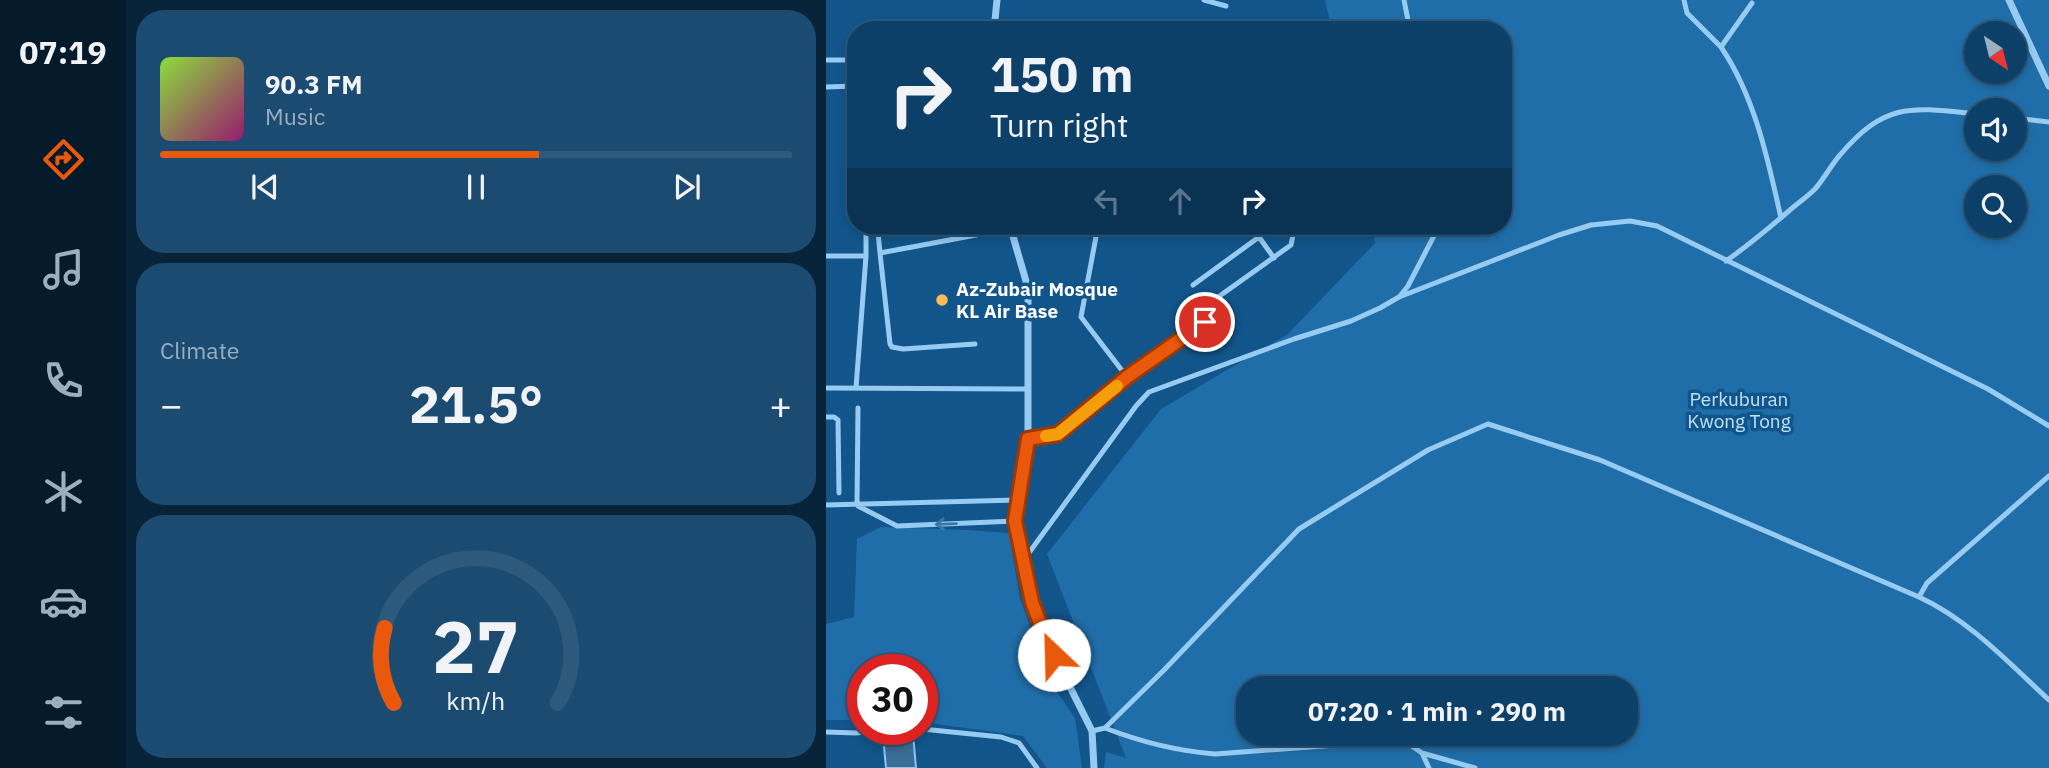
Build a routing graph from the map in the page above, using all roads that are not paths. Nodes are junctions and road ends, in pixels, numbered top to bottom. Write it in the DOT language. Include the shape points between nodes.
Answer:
graph roads {
  1 [pos="997,0"];
  2 [pos="1205,0"];
  3 [pos="1404,0"];
  4 [pos="1684,0"];
  5 [pos="2009,0"];
  6 [pos="1752,3"];
  7 [pos="1226,5"];
  8 [pos="995,21"];
  9 [pos="1408,21"];
  10 [pos="1721,47"];
  11 [pos="826,60"];
  12 [pos="847,60"];
  13 [pos="847,86"];
  14 [pos="2049,86"];
  15 [pos="826,87"];
  16 [pos="1964,113"];
  17 [pos="2027,119"];
  18 [pos="2049,122"];
  19 [pos="1781,218"];
  20 [pos="866,235"];
  21 [pos="877,235"];
  22 [pos="976,235"];
  23 [pos="1013,235"];
  24 [pos="1096,235"];
  25 [pos="1293,235"];
  26 [pos="1434,235"];
  27 [pos="880,253"];
  28 [pos="826,256"];
  29 [pos="866,256"];
  30 [pos="1274,258"];
  31 [pos="1726,261"];
  32 [pos="1193,285"];
  33 [pos="1399,297"];
  34 [pos="975,344"];
  35 [pos="1127,377"];
  36 [pos="826,388"];
  37 [pos="856,388"];
  38 [pos="1028,389"];
  39 [pos="858,408"];
  40 [pos="826,417"];
  41 [pos="2049,426"];
  42 [pos="1028,439"];
  43 [pos="2049,476"];
  44 [pos="839,493"];
  45 [pos="1017,500"];
  46 [pos="826,505"];
  47 [pos="857,505"];
  48 [pos="1015,521"];
  49 [pos="1023,561"];
  50 [pos="1919,597"];
  51 [pos="2049,700"];
  52 [pos="1105,728"];
  53 [pos="938,731"];
  54 [pos="1092,731"];
  55 [pos="826,732"];
  56 [pos="847,733"];
  57 [pos="1422,754"];
  58 [pos="1037,768"];
  59 [pos="1094,768"];
  60 [pos="1429,768"];
  61 [pos="1475,768"];
  1 -- 8 [label="street"];
  2 -- 7 [label="lane"];
  3 -- 9 [label="lane"];
  4 -- 10 [label="lane" via="1687,13"];
  5 -- 14 [label="street"];
  6 -- 10 [label="lane"];
  10 -- 19 [label="lane" via="1749,102"];
  11 -- 12 [label="lane"];
  13 -- 15 [label="lane"];
  16 -- 19 [label="lane" via="1901,110 1877,120 1838,157 1815,189"];
  17 -- 18 [label="lane"];
  19 -- 31 [label="lane"];
  20 -- 29 [label="lane"];
  21 -- 27 [label="lane"];
  22 -- 27 [label="lane"];
  23 -- 38 [label="street" via="1028,288"];
  24 -- 35 [label="lane" via="1081,317"];
  25 -- 30 [label="lane" via="1291,246"];
  26 -- 33 [label="lane"];
  27 -- 34 [label="lane" via="892,346"];
  28 -- 29 [label="lane"];
  29 -- 37 [label="lane"];
  30 -- 32 [label="lane" via="1259,237"];
  30 -- 35 [label="lane" via="1214,300 1205,322"];
  31 -- 33 [label="lane" via="1657,226 1630,221 1591,225"];
  31 -- 41 [label="lane" via="1988,389"];
  33 -- 49 [label="lane" via="1351,321 1149,392"];
  35 -- 42 [label="lane" via="1058,434"];
  36 -- 37 [label="lane"];
  37 -- 38 [label="lane"];
  38 -- 42 [label="street"];
  39 -- 47 [label="lane"];
  40 -- 44 [label="lane" via="838,420"];
  42 -- 45 [label="street"];
  43 -- 50 [label="lane" via="1927,583"];
  45 -- 47 [label="lane"];
  45 -- 48 [label="street"];
  46 -- 47 [label="lane"];
  48 -- 47 [label="lane, one-way" via="897,526"];
  48 -- 49 [label="street"];
  49 -- 54 [label="street" via="1046,639"];
  50 -- 51 [label="lane" via="1984,640"];
  50 -- 52 [label="lane" via="1600,460 1488,424 1428,450 1299,529"];
  52 -- 54 [label="lane"];
  52 -- 57 [label="lane" via="1186,752 1215,754 1403,740"];
  53 -- 58 [label="lane" via="1019,743"];
  54 -- 59 [label="street"];
  55 -- 56 [label="lane"];
  57 -- 60 [label="lane"];
  57 -- 61 [label="lane"];
}
